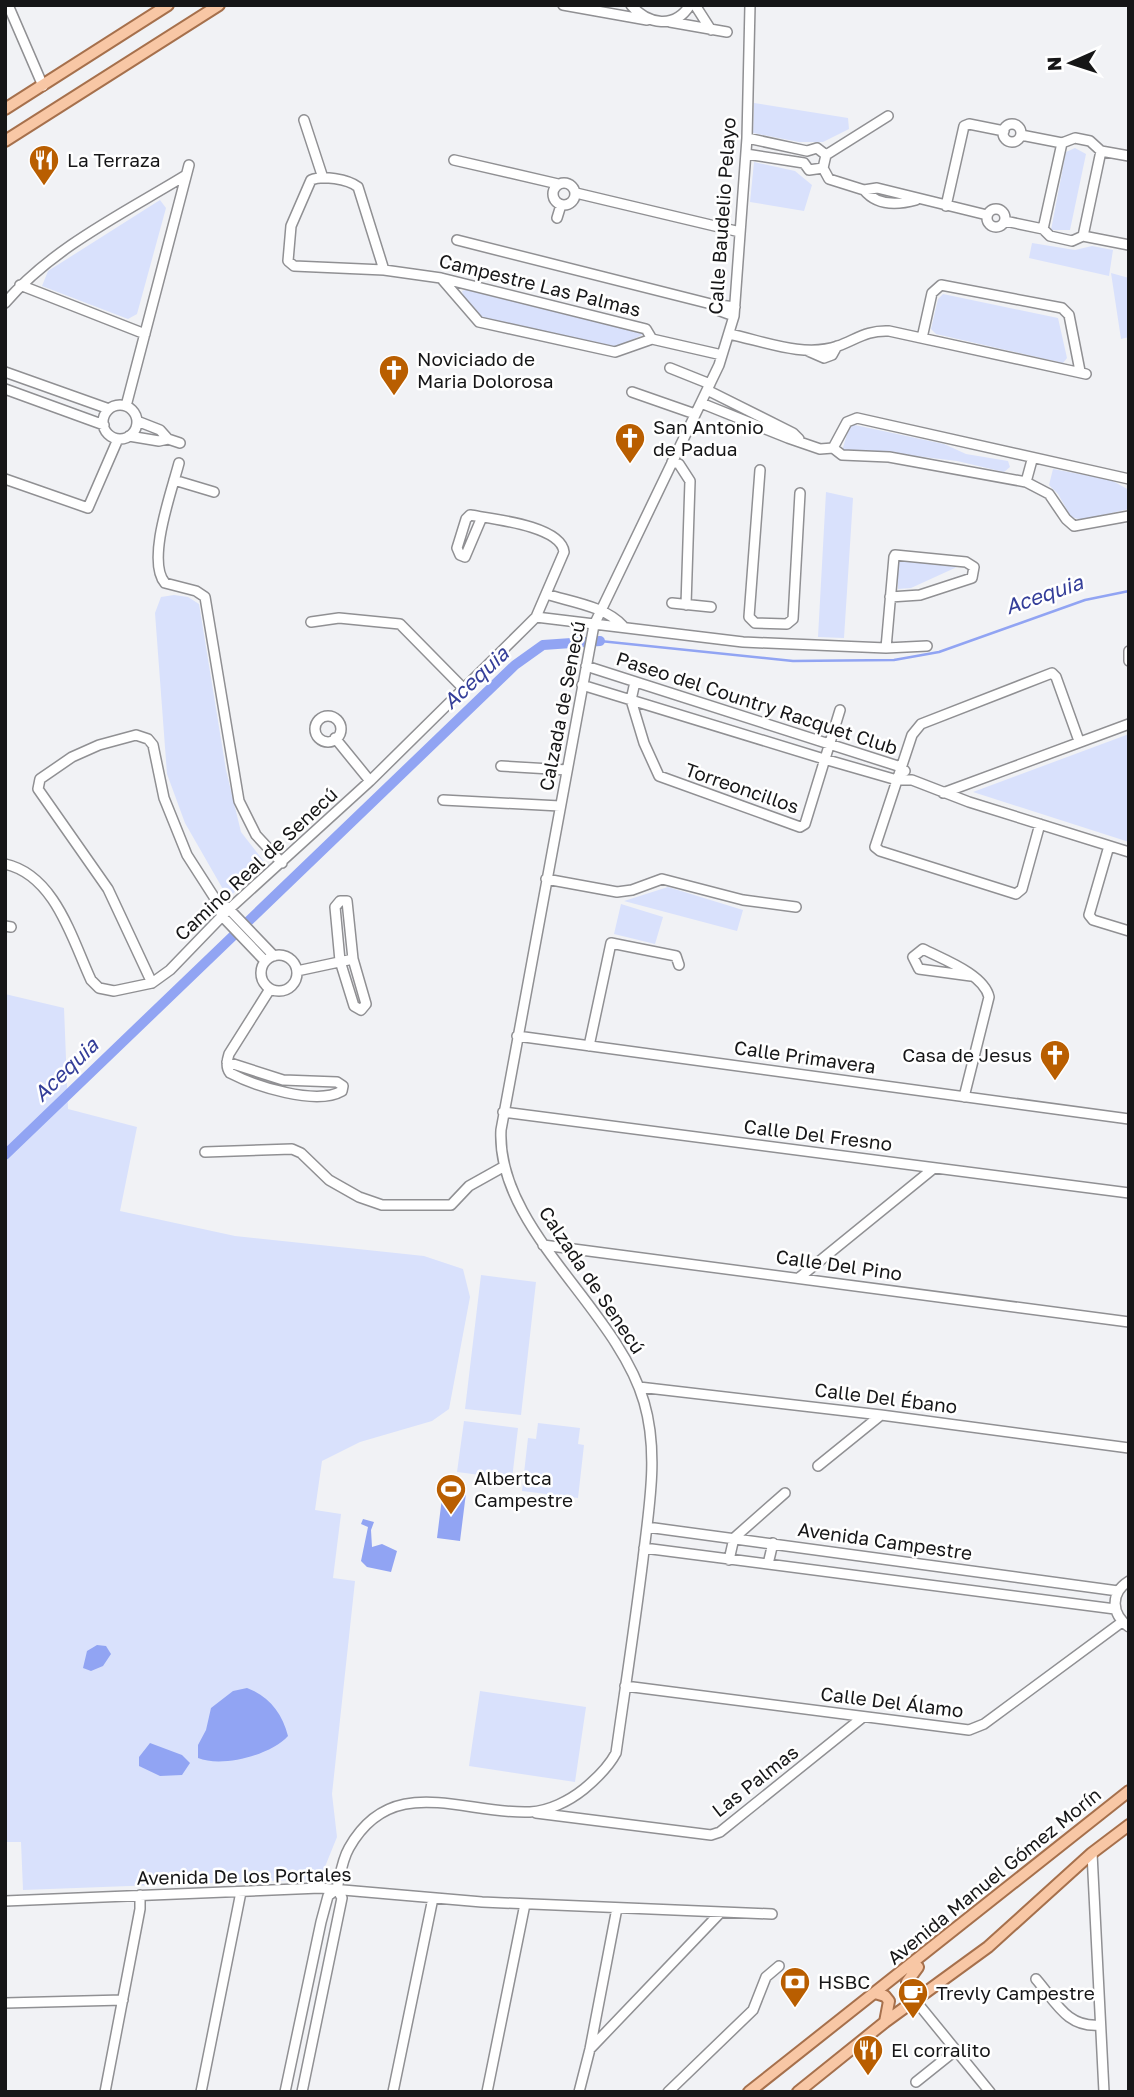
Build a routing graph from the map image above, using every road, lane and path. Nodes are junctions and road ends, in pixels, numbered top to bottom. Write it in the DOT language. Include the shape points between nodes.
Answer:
graph roads {
  1 [pos="8,5"];
  2 [pos="168,5"];
  3 [pos="219,5"];
  4 [pos="563,5"];
  5 [pos="616,5"];
  6 [pos="631,5"];
  7 [pos="693,5"];
  8 [pos="750,5"];
  9 [pos="607,13"];
  10 [pos="648,20"];
  11 [pos="668,22"];
  12 [pos="710,30"];
  13 [pos="727,32"];
  14 [pos="43,86"];
  15 [pos="5,109"];
  16 [pos="888,116"];
  17 [pos="304,120"];
  18 [pos="747,138"];
  19 [pos="5,141"];
  20 [pos="1062,143"];
  21 [pos="807,150"];
  22 [pos="1101,151"];
  23 [pos="746,154"];
  24 [pos="826,155"];
  25 [pos="1129,156"];
  26 [pos="454,160"];
  27 [pos="804,163"];
  28 [pos="189,165"];
  29 [pos="823,168"];
  30 [pos="186,175"];
  31 [pos="323,178"];
  32 [pos="558,184"];
  33 [pos="576,193"];
  34 [pos="561,205"];
  35 [pos="946,206"];
  36 [pos="557,218"];
  37 [pos="1043,229"];
  38 [pos="740,232"];
  39 [pos="1083,236"];
  40 [pos="457,240"];
  41 [pos="1129,245"];
  42 [pos="384,270"];
  43 [pos="441,278"];
  44 [pos="20,285"];
  45 [pos="5,303"];
  46 [pos="735,312"];
  47 [pos="145,334"];
  48 [pos="729,334"];
  49 [pos="922,338"];
  50 [pos="652,339"];
  51 [pos="722,355"];
  52 [pos="670,368"];
  53 [pos="5,372"];
  54 [pos="708,387"];
  55 [pos="5,388"];
  56 [pos="632,393"];
  57 [pos="701,403"];
  58 [pos="126,406"];
  59 [pos="109,409"];
  60 [pos="695,414"];
  61 [pos="751,417"];
  62 [pos="137,421"];
  63 [pos="104,425"];
  64 [pos="129,436"];
  65 [pos="118,439"];
  66 [pos="168,439"];
  67 [pos="180,443"];
  68 [pos="832,448"];
  69 [pos="1032,460"];
  70 [pos="179,463"];
  71 [pos="675,463"];
  72 [pos="760,470"];
  73 [pos="5,479"];
  74 [pos="1129,479"];
  75 [pos="174,480"];
  76 [pos="1026,482"];
  77 [pos="214,492"];
  78 [pos="800,493"];
  79 [pos="1129,516"];
  80 [pos="482,517"];
  81 [pos="546,594"];
  82 [pos="890,597"];
  83 [pos="671,603"];
  84 [pos="685,605"];
  85 [pos="711,607"];
  86 [pos="600,611"];
  87 [pos="536,617"];
  88 [pos="312,622"];
  89 [pos="766,623"];
  90 [pos="594,625"];
  91 [pos="623,626"];
  92 [pos="765,643"];
  93 [pos="927,646"];
  94 [pos="886,648"];
  95 [pos="1129,651"];
  96 [pos="1129,661"];
  97 [pos="586,666"];
  98 [pos="635,682"];
  99 [pos="582,685"];
  100 [pos="463,688"];
  101 [pos="631,700"];
  102 [pos="840,709"];
  103 [pos="1129,724"];
  104 [pos="335,738"];
  105 [pos="1079,741"];
  106 [pos="829,743"];
  107 [pos="824,759"];
  108 [pos="501,766"];
  109 [pos="901,767"];
  110 [pos="567,769"];
  111 [pos="897,780"];
  112 [pos="912,780"];
  113 [pos="370,781"];
  114 [pos="943,793"];
  115 [pos="443,800"];
  116 [pos="560,806"];
  117 [pos="1040,824"];
  118 [pos="1109,846"];
  119 [pos="1129,852"];
  120 [pos="282,863"];
  121 [pos="5,864"];
  122 [pos="546,879"];
  123 [pos="215,897"];
  124 [pos="796,907"];
  125 [pos="230,909"];
  126 [pos="222,916"];
  127 [pos="1129,931"];
  128 [pos="270,958"];
  129 [pos="353,959"];
  130 [pos="340,961"];
  131 [pos="679,965"];
  132 [pos="297,971"];
  133 [pos="971,976"];
  134 [pos="152,983"];
  135 [pos="270,989"];
  136 [pos="517,1036"];
  137 [pos="589,1046"];
  138 [pos="227,1062"];
  139 [pos="283,1080"];
  140 [pos="281,1092"];
  141 [pos="964,1097"];
  142 [pos="503,1112"];
  143 [pos="1129,1119"];
  144 [pos="205,1152"];
  145 [pos="503,1167"];
  146 [pos="934,1168"];
  147 [pos="1129,1194"];
  148 [pos="543,1245"];
  149 [pos="800,1277"];
  150 [pos="1129,1322"];
  151 [pos="639,1387"];
  152 [pos="881,1415"];
  153 [pos="1129,1448"];
  154 [pos="818,1466"];
  155 [pos="785,1493"];
  156 [pos="647,1527"];
  157 [pos="733,1538"];
  158 [pos="773,1543"];
  159 [pos="644,1548"];
  160 [pos="729,1560"];
  161 [pos="768,1564"];
  162 [pos="929,1565"];
  163 [pos="1129,1581"];
  164 [pos="1058,1582"];
  165 [pos="927,1585"];
  166 [pos="1118,1591"];
  167 [pos="1054,1601"];
  168 [pos="1115,1609"];
  169 [pos="1125,1624"];
  170 [pos="625,1686"];
  171 [pos="863,1717"];
  172 [pos="1129,1791"];
  173 [pos="531,1812"];
  174 [pos="1129,1825"];
  175 [pos="1092,1853"];
  176 [pos="337,1889"];
  177 [pos="241,1892"];
  178 [pos="140,1895"];
  179 [pos="433,1898"];
  180 [pos="5,1901"];
  181 [pos="525,1904"];
  182 [pos="617,1908"];
  183 [pos="721,1912"];
  184 [pos="772,1914"];
  185 [pos="933,1948"];
  186 [pos="779,1966"];
  187 [pos="1036,1979"];
  188 [pos="875,1993"];
  189 [pos="123,2000"];
  190 [pos="915,2000"];
  191 [pos="5,2003"];
  192 [pos="885,2022"];
  193 [pos="1100,2025"];
  194 [pos="590,2049"];
  195 [pos="956,2050"];
  196 [pos="916,2082"];
  197 [pos="105,2092"];
  198 [pos="201,2092"];
  199 [pos="285,2092"];
  200 [pos="302,2092"];
  201 [pos="393,2092"];
  202 [pos="487,2092"];
  203 [pos="579,2092"];
  204 [pos="668,2092"];
  205 [pos="749,2092"];
  206 [pos="798,2092"];
  207 [pos="990,2092"];
  208 [pos="1104,2092"];
  1 -- 14 [label="street"];
  2 -- 14 [label="main road"];
  3 -- 19 [label="main road"];
  4 -- 9 [label="street"];
  5 -- 9 [label="street"];
  6 -- 10 [label="street"];
  7 -- 11 [label="street"];
  7 -- 12 [label="street"];
  8 -- 18 [label="street, Calle Baudelio Pelayo"];
  9 -- 10 [label="street"];
  10 -- 11 [label="street"];
  11 -- 12 [label="street"];
  12 -- 13 [label="street"];
  14 -- 15 [label="main road"];
  16 -- 24 [label="street"];
  17 -- 31 [label="street"];
  18 -- 21 [label="street"];
  18 -- 23 [label="street, Calle Baudelio Pelayo"];
  20 -- 22 [label="street" via="1075,138 1090,141"];
  20 -- 35 [label="street" via="1021,135 1015,124 1004,131 964,126"];
  20 -- 37 [label="street"];
  21 -- 24 [label="street" via="817,148"];
  21 -- 27 [label="street"];
  22 -- 25 [label="street"];
  22 -- 39 [label="street"];
  23 -- 27 [label="street"];
  23 -- 38 [label="street, Calle Baudelio Pelayo"];
  24 -- 29 [label="street"];
  26 -- 32 [label="street"];
  27 -- 29 [label="street" via="809,170"];
  28 -- 30 [label="street"];
  29 -- 35 [label="street" via="829,179 864,190 873,199 897,205 916,200"];
  30 -- 44 [label="street" via="65,250"];
  30 -- 47 [label="street"];
  31 -- 42 [label="street" via="358,187"];
  31 -- 42 [label="street, Campestre Las Palmas" via="310,180 299,204 291,226 290,263"];
  32 -- 33 [label="street" via="570,184"];
  32 -- 34 [label="street" via="553,194"];
  33 -- 34 [label="street" via="571,203"];
  33 -- 38 [label="street"];
  34 -- 36 [label="street"];
  35 -- 37 [label="street" via="987,215 1000,209 1004,221"];
  37 -- 39 [label="street" via="1050,236 1072,241"];
  38 -- 46 [label="street, Calle Baudelio Pelayo"];
  39 -- 41 [label="street"];
  40 -- 46 [label="street"];
  42 -- 43 [label="street, Campestre Las Palmas"];
  43 -- 50 [label="street, Campestre Las Palmas" via="646,329"];
  43 -- 50 [label="street" via="479,322 615,352"];
  44 -- 45 [label="street"];
  44 -- 47 [label="street"];
  46 -- 48 [label="street, Calle Baudelio Pelayo"];
  47 -- 58 [label="street"];
  48 -- 49 [label="street" via="808,351 837,346 875,330"];
  48 -- 51 [label="street, Calle Baudelio Pelayo"];
  49 -- 49 [label="street" via="932,293 941,285 1062,308 1069,315 1083,372"];
  50 -- 51 [label="street, Campestre Las Palmas"];
  51 -- 54 [label="street, Calle Baudelio Pelayo"];
  52 -- 54 [label="street"];
  53 -- 59 [label="street"];
  54 -- 57 [label="street, Calle Baudelio Pelayo"];
  54 -- 61 [label="street"];
  55 -- 63 [label="street"];
  56 -- 60 [label="street"];
  57 -- 60 [label="street, Calle Baudelio Pelayo"];
  57 -- 61 [label="street"];
  58 -- 59 [label="street"];
  58 -- 62 [label="street"];
  59 -- 63 [label="street"];
  60 -- 71 [label="street, Calle Baudelio Pelayo"];
  61 -- 68 [label="street" via="820,449"];
  62 -- 64 [label="street"];
  62 -- 66 [label="street" via="160,430"];
  63 -- 65 [label="street" via="109,435"];
  64 -- 65 [label="street"];
  64 -- 66 [label="street" via="159,442"];
  65 -- 73 [label="street" via="86,508"];
  66 -- 67 [label="street"];
  68 -- 69 [label="street" via="847,422 857,418"];
  68 -- 76 [label="street" via="842,455 889,457"];
  69 -- 74 [label="street"];
  69 -- 76 [label="street"];
  70 -- 75 [label="street"];
  71 -- 84 [label="street" via="690,481"];
  71 -- 86 [label="street, Calle Baudelio Pelayo"];
  72 -- 89 [label="street" via="749,617 755,623"];
  75 -- 77 [label="street"];
  75 -- 120 [label="street" via="159,540 159,573 165,583 205,597 239,801 256,835"];
  76 -- 79 [label="street" via="1049,494 1074,526"];
  78 -- 89 [label="street" via="793,619 787,624"];
  80 -- 81 [label="street" via="559,538 564,552"];
  81 -- 86 [label="street"];
  81 -- 87 [label="street"];
  82 -- 82 [label="street" via="920,595 972,578 974,567 966,562 897,554"];
  82 -- 94 [label="street"];
  83 -- 84 [label="street"];
  84 -- 85 [label="street"];
  86 -- 90 [label="street, Calzada de Senecú"];
  86 -- 91 [label="street"];
  87 -- 90 [label="street"];
  87 -- 100 [label="street, Camino Real de Senecú"];
  88 -- 100 [label="street" via="339,618 400,624"];
  89 -- 92 [label="street"];
  90 -- 91 [label="street"];
  90 -- 97 [label="street, Calzada de Senecú"];
  91 -- 92 [label="street"];
  92 -- 94 [label="street"];
  93 -- 94 [label="street"];
  95 -- 96 [label="street"];
  97 -- 98 [label="street, Paseo del Country Racquet Club"];
  97 -- 99 [label="street, Calzada de Senecú"];
  98 -- 101 [label="street"];
  98 -- 106 [label="street, Paseo del Country Racquet Club"];
  99 -- 101 [label="street, Paseo del Country Racquet Club"];
  99 -- 110 [label="street, Calzada de Senecú"];
  100 -- 113 [label="street, Camino Real de Senecú"];
  101 -- 107 [label="street, Paseo del Country Racquet Club"];
  101 -- 107 [label="street, Torreoncillos" via="656,772 664,780 800,827 805,824"];
  102 -- 106 [label="street"];
  103 -- 105 [label="street"];
  104 -- 113 [label="street"];
  105 -- 109 [label="street" via="1056,677 1049,673 921,724 914,730"];
  105 -- 114 [label="street"];
  106 -- 107 [label="street"];
  106 -- 109 [label="street, Paseo del Country Racquet Club"];
  107 -- 111 [label="street, Paseo del Country Racquet Club"];
  108 -- 110 [label="street"];
  109 -- 111 [label="street"];
  109 -- 112 [label="street, Paseo del Country Racquet Club"];
  110 -- 116 [label="street, Calzada de Senecú"];
  111 -- 112 [label="street, Paseo del Country Racquet Club"];
  111 -- 117 [label="street" via="877,849 1016,894 1022,889"];
  112 -- 114 [label="street, Paseo del Country Racquet Club"];
  113 -- 120 [label="street, Camino Real de Senecú"];
  114 -- 117 [label="street, Paseo del Country Racquet Club"];
  115 -- 116 [label="street"];
  116 -- 122 [label="street, Calzada de Senecú"];
  117 -- 118 [label="street, Paseo del Country Racquet Club"];
  118 -- 119 [label="street, Paseo del Country Racquet Club"];
  118 -- 127 [label="street" via="1089,915"];
  120 -- 125 [label="street, Camino Real de Senecú"];
  121 -- 134 [label="street, Camino Real de Senecú" via="26,871 47,893 99,988 114,991"];
  122 -- 124 [label="street" via="617,892 662,878 743,900"];
  122 -- 136 [label="street, Calzada de Senecú"];
  123 -- 125 [label="street"];
  123 -- 126 [label="street"];
  123 -- 134 [label="street" via="174,826 148,739 136,735 99,744 40,779 38,789 108,889"];
  125 -- 126 [label="street, Camino Real de Senecú"];
  125 -- 128 [label="street" via="253,931"];
  126 -- 128 [label="street"];
  126 -- 134 [label="street, Camino Real de Senecú"];
  128 -- 132 [label="street" via="289,957"];
  128 -- 135 [label="street" via="261,976"];
  129 -- 130 [label="street"];
  129 -- 130 [label="street" via="366,1004 361,1010 354,1006"];
  129 -- 130 [label="street" via="347,901 340,901 335,905"];
  130 -- 132 [label="street"];
  131 -- 137 [label="street" via="676,956 611,943"];
  132 -- 135 [label="street" via="290,988"];
  133 -- 133 [label="street" via="923,949 913,957 919,969"];
  133 -- 141 [label="street" via="989,997"];
  135 -- 138 [label="street"];
  136 -- 137 [label="street, Calle Primavera"];
  136 -- 142 [label="street, Calzada de Senecú"];
  137 -- 141 [label="street, Calle Primavera"];
  138 -- 139 [label="street"];
  138 -- 140 [label="street" via="232,1075"];
  139 -- 140 [label="street"];
  139 -- 140 [label="street" via="337,1082 343,1088 338,1094 324,1095"];
  141 -- 143 [label="street, Calle Primavera"];
  142 -- 145 [label="street, Calzada de Senecú"];
  142 -- 146 [label="street, Calle Del Fresno"];
  144 -- 145 [label="street" via="292,1149 345,1191 382,1206 451,1205 469,1186"];
  145 -- 148 [label="street, Calzada de Senecú"];
  146 -- 147 [label="street, Calle Del Fresno"];
  146 -- 149 [label="street"];
  148 -- 149 [label="street, Calle Del Pino"];
  148 -- 151 [label="street, Calzada de Senecú" via="596,1314"];
  149 -- 150 [label="street, Calle Del Pino"];
  151 -- 152 [label="street, Calle Del Ébano"];
  151 -- 156 [label="street, Calzada de Senecú" via="653,1458"];
  152 -- 153 [label="street, Calle Del Ébano"];
  152 -- 154 [label="street"];
  155 -- 157 [label="street"];
  156 -- 157 [label="street, Avenida Campestre"];
  156 -- 159 [label="street, Calzada de Senecú"];
  157 -- 158 [label="street, Avenida Campestre"];
  157 -- 160 [label="street"];
  158 -- 161 [label="street"];
  158 -- 162 [label="street, Avenida Campestre"];
  159 -- 160 [label="street, Avenida Campestre"];
  159 -- 170 [label="street, Calzada de Senecú"];
  160 -- 161 [label="street, Avenida Campestre"];
  161 -- 165 [label="street, Avenida Campestre"];
  162 -- 164 [label="street, Avenida Campestre"];
  162 -- 165 [label="street"];
  163 -- 166 [label="street"];
  164 -- 166 [label="street, Avenida Campestre"];
  164 -- 167 [label="street"];
  165 -- 167 [label="street, Avenida Campestre"];
  166 -- 168 [label="street"];
  167 -- 168 [label="street, Avenida Campestre"];
  168 -- 169 [label="street"];
  169 -- 171 [label="street, Calle Del Álamo" via="975,1729"];
  170 -- 171 [label="street, Calle Del Álamo"];
  170 -- 173 [label="street, Calzada de Senecú" via="610,1764 573,1797"];
  171 -- 173 [label="street, Las Palmas" via="711,1835"];
  172 -- 185 [label="main road, Avenida Manuel Gómez Morín"];
  173 -- 176 [label="street, Calzada de Senecú" via="440,1801 401,1804 377,1815 361,1830 348,1850"];
  174 -- 175 [label="main road"];
  175 -- 190 [label="main road" via="988,1947"];
  175 -- 193 [label="street"];
  176 -- 177 [label="street, Avenida De los Portales"];
  176 -- 179 [label="street, Avenida De los Portales"];
  176 -- 199 [label="street" via="328,1896 323,1911"];
  176 -- 200 [label="street" via="342,1898"];
  177 -- 178 [label="street, Avenida De los Portales"];
  177 -- 198 [label="street"];
  178 -- 180 [label="street, Avenida De los Portales"];
  178 -- 189 [label="street"];
  179 -- 181 [label="street, Avenida De los Portales"];
  179 -- 201 [label="street"];
  181 -- 182 [label="street"];
  181 -- 202 [label="street"];
  182 -- 183 [label="street"];
  182 -- 194 [label="street"];
  183 -- 184 [label="street"];
  183 -- 194 [label="street"];
  185 -- 188 [label="main road, Avenida Manuel Gómez Morín"];
  185 -- 190 [label="main road" via="907,1982"];
  186 -- 204 [label="street" via="766,1977 752,2010"];
  187 -- 193 [label="street" via="1074,2022"];
  188 -- 192 [label="main road" via="889,2001"];
  188 -- 205 [label="main road, Avenida Manuel Gómez Morín"];
  189 -- 191 [label="street"];
  189 -- 197 [label="street"];
  190 -- 192 [label="main road"];
  190 -- 195 [label="street"];
  192 -- 206 [label="main road"];
  193 -- 208 [label="street"];
  194 -- 203 [label="street"];
  195 -- 196 [label="street"];
  195 -- 207 [label="street"];
}
